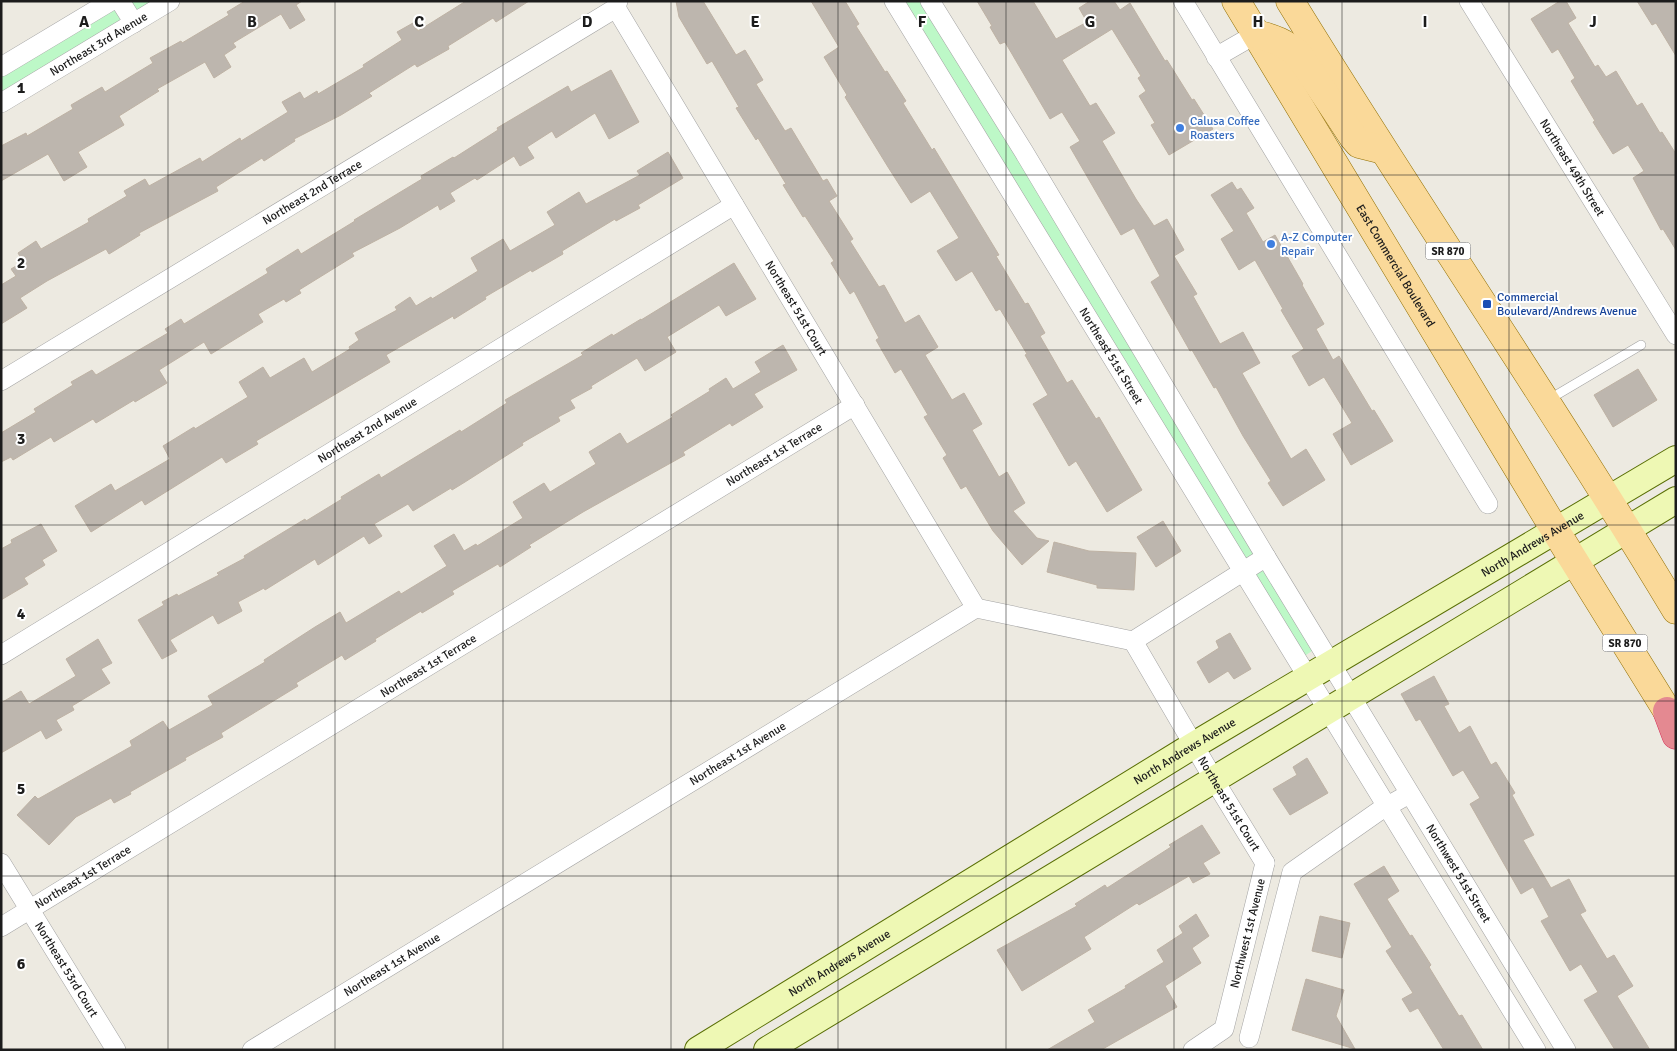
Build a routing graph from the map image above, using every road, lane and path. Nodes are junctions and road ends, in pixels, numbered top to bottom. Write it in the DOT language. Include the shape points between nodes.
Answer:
graph roads {
  1 [pos="111,1"];
  2 [pos="120,1"];
  3 [pos="170,1"];
  4 [pos="894,1"];
  5 [pos="930,1"];
  6 [pos="1183,1"];
  7 [pos="1236,1"];
  8 [pos="1469,1"];
  9 [pos="1292,3"];
  10 [pos="617,4"];
  11 [pos="134,23"];
  12 [pos="1256,34"];
  13 [pos="1216,57"];
  14 [pos="1,67"];
  15 [pos="1,103"];
  16 [pos="1383,150"];
  17 [pos="1024,152"];
  18 [pos="996,169"];
  19 [pos="734,205"];
  20 [pos="1676,335"];
  21 [pos="1641,345"];
  22 [pos="1,381"];
  23 [pos="1546,402"];
  24 [pos="855,405"];
  25 [pos="1676,459"];
  26 [pos="1608,499"];
  27 [pos="1676,500"];
  28 [pos="1488,504"];
  29 [pos="1626,529"];
  30 [pos="1555,530"];
  31 [pos="1266,557"];
  32 [pos="1575,560"];
  33 [pos="1242,572"];
  34 [pos="976,608"];
  35 [pos="1676,610"];
  36 [pos="1133,642"];
  37 [pos="1,655"];
  38 [pos="1332,664"];
  39 [pos="1308,678"];
  40 [pos="1352,696"];
  41 [pos="1328,711"];
  42 [pos="1673,724"];
  43 [pos="1194,746"];
  44 [pos="1213,778"];
  45 [pos="1409,794"];
  46 [pos="1386,807"];
  47 [pos="1,863"];
  48 [pos="1265,863"];
  49 [pos="1292,872"];
  50 [pos="29,909"];
  51 [pos="1,926"];
  52 [pos="1224,1029"];
  53 [pos="1252,1044"];
  54 [pos="116,1050"];
  55 [pos="252,1050"];
  56 [pos="698,1050"];
  57 [pos="767,1050"];
  58 [pos="1194,1050"];
  59 [pos="1536,1050"];
  60 [pos="1566,1050"];
  1 -- 14 [label="street"];
  2 -- 11 [label="street"];
  3 -- 11 [label="street, Northeast 3rd Avenue"];
  4 -- 18 [label="street, Northeast 51st Street"];
  5 -- 17 [label="street"];
  6 -- 13 [label="street"];
  7 -- 12 [label="main road, East Commercial Boulevard / SR 870"];
  8 -- 20 [label="street, Northeast 49th Street"];
  9 -- 16 [label="main road, SR 870"];
  10 -- 19 [label="street, Northeast 51st Court"];
  10 -- 22 [label="street, Northeast 2nd Terrace"];
  11 -- 15 [label="street, Northeast 3rd Avenue"];
  12 -- 13 [label="street"];
  12 -- 16 [label="main road" via="1291,47 1359,144"];
  12 -- 30 [label="main road, East Commercial Boulevard / SR 870"];
  13 -- 28 [label="street"];
  16 -- 23 [label="main road, SR 870"];
  17 -- 18 [label="street"];
  17 -- 31 [label="street"];
  18 -- 33 [label="street, Northeast 51st Street"];
  19 -- 24 [label="street, Northeast 51st Court"];
  19 -- 37 [label="street, Northeast 2nd Avenue"];
  21 -- 23 [label="lane"];
  23 -- 26 [label="main road, SR 870"];
  24 -- 34 [label="street, Northeast 51st Court"];
  24 -- 50 [label="street, Northeast 1st Terrace"];
  25 -- 26 [label="main road, North Andrews Avenue"];
  26 -- 29 [label="main road, SR 870"];
  26 -- 30 [label="main road, North Andrews Avenue"];
  27 -- 29 [label="main road"];
  29 -- 32 [label="main road"];
  29 -- 35 [label="main road, SR 870"];
  30 -- 32 [label="main road, SR 870"];
  30 -- 38 [label="main road, North Andrews Avenue"];
  31 -- 33 [label="street"];
  31 -- 38 [label="street"];
  32 -- 40 [label="main road"];
  32 -- 42 [label="main road, SR 870"];
  33 -- 36 [label="street"];
  33 -- 39 [label="street, Northeast 51st Street"];
  34 -- 36 [label="street"];
  34 -- 55 [label="street, Northeast 1st Avenue"];
  36 -- 43 [label="street, Northeast 51st Court"];
  38 -- 39 [label="main road, North Andrews Avenue"];
  38 -- 40 [label="street"];
  39 -- 41 [label="street, Northeast 51st Street"];
  39 -- 43 [label="main road, North Andrews Avenue"];
  40 -- 41 [label="main road"];
  40 -- 45 [label="street, Northwest 51st Street"];
  41 -- 44 [label="main road"];
  41 -- 46 [label="street, Northwest 51st Street"];
  43 -- 44 [label="street, Northeast 51st Court"];
  43 -- 56 [label="main road, North Andrews Avenue"];
  44 -- 48 [label="street, Northeast 51st Court"];
  44 -- 57 [label="main road"];
  45 -- 46 [label="street"];
  45 -- 60 [label="street, Northwest 51st Street"];
  46 -- 49 [label="street"];
  46 -- 59 [label="street, Northwest 51st Street"];
  47 -- 50 [label="street, Northeast 53rd Court"];
  48 -- 49 [label="street, Northwest 1st Avenue"];
  48 -- 52 [label="street, Northwest 1st Avenue"];
  49 -- 53 [label="street"];
  50 -- 51 [label="street, Northeast 1st Terrace"];
  50 -- 54 [label="street, Northeast 53rd Court"];
  52 -- 53 [label="street"];
  52 -- 58 [label="street"];
}
